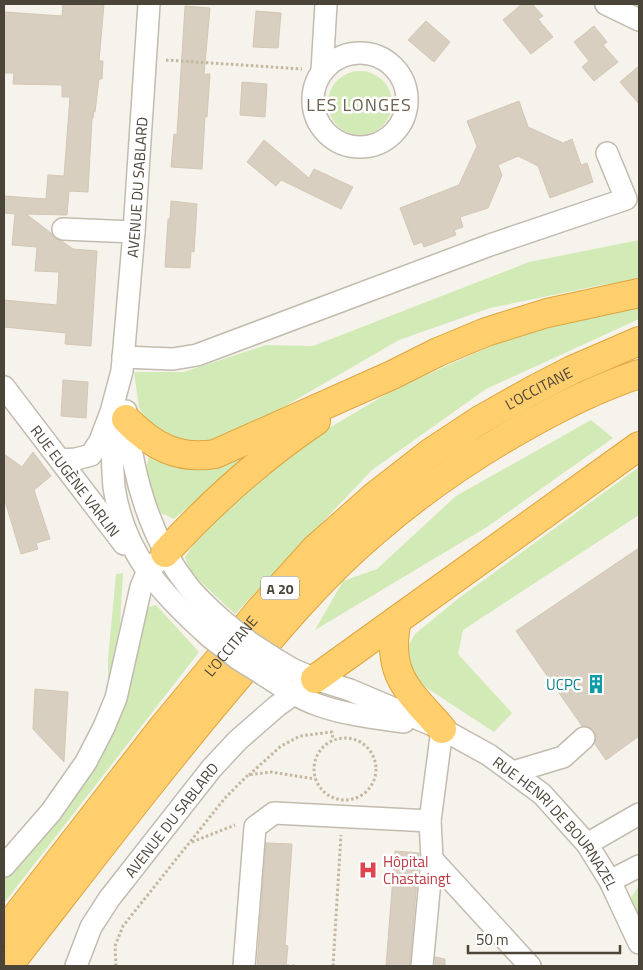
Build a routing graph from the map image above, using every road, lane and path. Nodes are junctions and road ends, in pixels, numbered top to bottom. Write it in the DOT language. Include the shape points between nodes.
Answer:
graph roads {
  1 [pos="149,4"];
  2 [pos="326,4"];
  3 [pos="606,4"];
  4 [pos="639,20"];
  5 [pos="145,59"];
  6 [pos="322,71"];
  7 [pos="607,153"];
  8 [pos="63,229"];
  9 [pos="134,232"];
  10 [pos="639,293"];
  11 [pos="639,341"];
  12 [pos="122,364"];
  13 [pos="639,374"];
  14 [pos="392,375"];
  15 [pos="4,387"];
  16 [pos="119,415"];
  17 [pos="639,446"];
  18 [pos="61,460"];
  19 [pos="165,553"];
  20 [pos="147,573"];
  21 [pos="397,620"];
  22 [pos="217,629"];
  23 [pos="304,686"];
  24 [pos="442,728"];
  25 [pos="584,738"];
  26 [pos="332,740"];
  27 [pos="513,772"];
  28 [pos="248,775"];
  29 [pos="315,779"];
  30 [pos="343,808"];
  31 [pos="639,814"];
  32 [pos="430,822"];
  33 [pos="255,827"];
  34 [pos="191,842"];
  35 [pos="587,844"];
  36 [pos="432,859"];
  37 [pos="4,866"];
  38 [pos="639,866"];
  39 [pos="610,881"];
  40 [pos="4,932"];
  41 [pos="639,943"];
  42 [pos="8,966"];
  43 [pos="76,966"];
  44 [pos="116,966"];
  45 [pos="244,966"];
  46 [pos="287,966"];
  47 [pos="295,966"];
  48 [pos="333,966"];
  49 [pos="422,966"];
  50 [pos="530,966"];
  1 -- 5 [label="street, AVENUE DU SABLARD"];
  2 -- 6 [label="street"];
  3 -- 4 [label="street"];
  5 -- 6 [label="path"];
  5 -- 9 [label="street, AVENUE DU SABLARD"];
  6 -- 6 [label="street" via="312,99 314,114 331,138 345,145 374,145 399,127 406,112 407,96 403,80 394,67 380,57 365,53 349,54 334,60"];
  7 -- 12 [label="street" via="626,199 490,245 197,355"];
  8 -- 9 [label="street"];
  9 -- 12 [label="street, AVENUE DU SABLARD"];
  10 -- 14 [label="highway" via="547,313 486,332"];
  11 -- 40 [label="highway, L'OCCITANE / A 20" via="565,374 480,420 376,495 315,549 164,727"];
  12 -- 16 [label="street, AVENUE DU SABLARD"];
  13 -- 42 [label="highway, L'OCCITANE / A 20" via="557,408 490,447 374,532 294,611 192,730"];
  14 -- 16 [label="highway" via="215,454 181,455 162,448"];
  14 -- 19 [label="highway" via="341,404 270,456"];
  15 -- 18 [label="street, RUE EUGÈNE VARLIN"];
  16 -- 18 [label="street, AVENUE DU SABLARD" via="91,455"];
  16 -- 19 [label="street, AVENUE DU SABLARD" via="137,486"];
  16 -- 20 [label="street, AVENUE DU SABLARD" via="113,476 131,544"];
  17 -- 21 [label="highway"];
  18 -- 20 [label="street, RUE EUGÈNE VARLIN"];
  19 -- 20 [label="street"];
  19 -- 22 [label="street, AVENUE DU SABLARD"];
  20 -- 22 [label="street, AVENUE DU SABLARD" via="169,598"];
  20 -- 37 [label="street" via="116,698 104,728 86,762 51,812"];
  21 -- 23 [label="highway"];
  21 -- 24 [label="highway" via="395,664 402,683"];
  22 -- 23 [label="street, AVENUE DU SABLARD, bridge" via="237,658 270,668"];
  23 -- 24 [label="street, RUE HENRI DE BOURNAZEL" via="350,690"];
  23 -- 43 [label="street, AVENUE DU SABLARD" via="238,740 210,769 109,899 91,927"];
  24 -- 27 [label="street, RUE HENRI DE BOURNAZEL"];
  24 -- 32 [label="street"];
  25 -- 27 [label="street" via="563,758"];
  26 -- 28 [label="path" via="332,732 300,736 281,746"];
  26 -- 29 [label="path" via="318,752"];
  26 -- 30 [label="path" via="353,739 362,743 374,759 376,769 369,788"];
  27 -- 35 [label="street, RUE HENRI DE BOURNAZEL" via="542,794"];
  28 -- 29 [label="path" via="271,772"];
  28 -- 34 [label="path" via="225,798"];
  29 -- 30 [label="path"];
  30 -- 32 [label="street"];
  30 -- 33 [label="street" via="274,813"];
  30 -- 48 [label="path"];
  31 -- 35 [label="street"];
  32 -- 36 [label="street"];
  33 -- 34 [label="path" via="239,824"];
  33 -- 45 [label="street"];
  34 -- 44 [label="path" via="123,926 115,946"];
  35 -- 39 [label="street, RUE HENRI DE BOURNAZEL"];
  36 -- 49 [label="street"];
  36 -- 50 [label="street"];
  38 -- 39 [label="street"];
  39 -- 41 [label="street, RUE HENRI DE BOURNAZEL"];
  46 -- 47 [label="path"];
}
